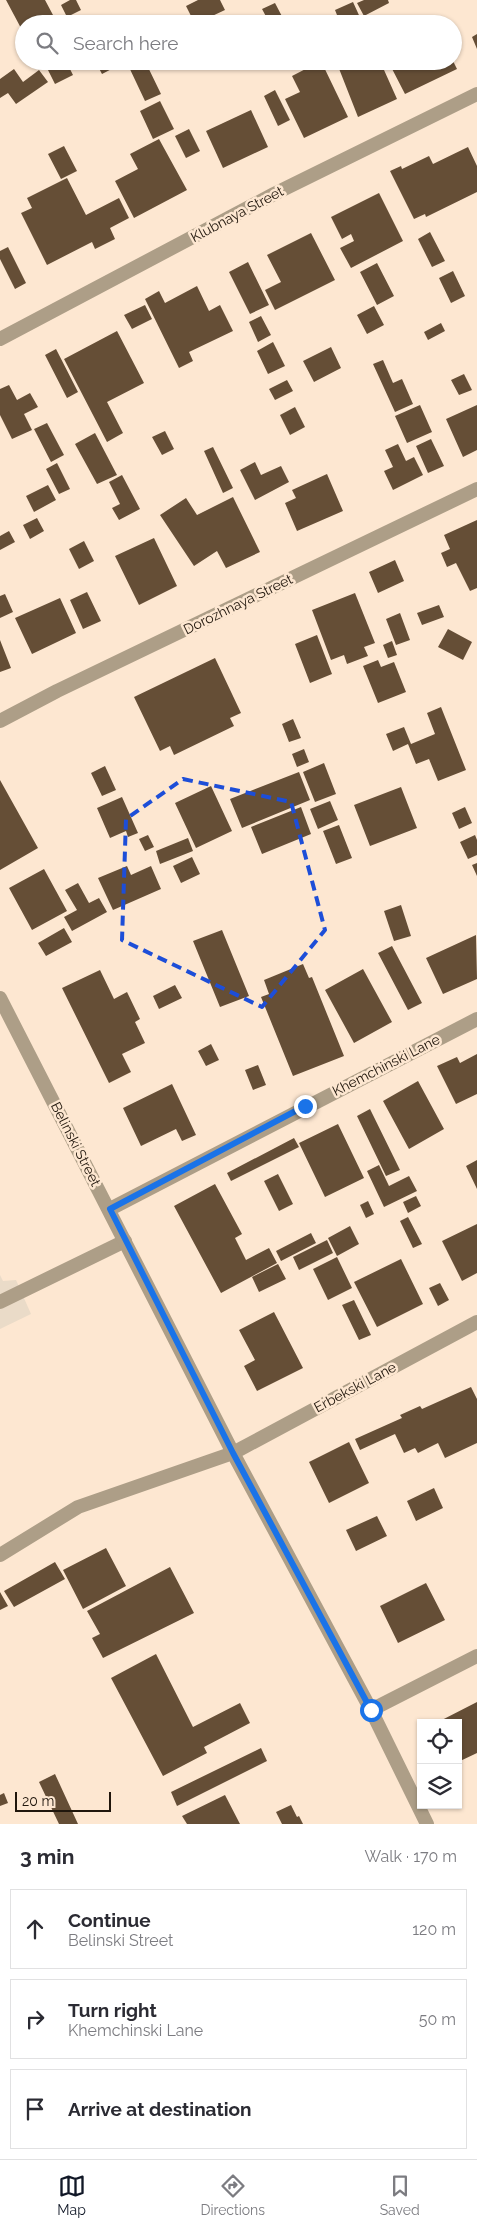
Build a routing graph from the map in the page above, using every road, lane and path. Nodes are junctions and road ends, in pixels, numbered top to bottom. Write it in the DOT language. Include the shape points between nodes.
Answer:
graph roads {
  1 [pos="477,94"];
  2 [pos="0,339"];
  3 [pos="477,490"];
  4 [pos="0,721"];
  5 [pos="0,998"];
  6 [pos="477,1019"];
  7 [pos="110,1209"];
  8 [pos="126,1241"];
  9 [pos="0,1302"];
  10 [pos="477,1322"];
  11 [pos="233,1453"];
  12 [pos="0,1555"];
  13 [pos="477,1656"];
  14 [pos="371,1710"];
  15 [pos="428,1824"];
  1 -- 2 [label="street, Klubnaya Street" via="274,194"];
  3 -- 4 [label="street, Dorozhnaya Street"];
  5 -- 7 [label="street, Belinski Street"];
  6 -- 7 [label="street, Khemchinski Lane"];
  7 -- 8 [label="street, Belinski Street"];
  8 -- 9 [label="street"];
  8 -- 11 [label="street, Belinski Street"];
  10 -- 11 [label="street, Erbekski Lane"];
  11 -- 12 [label="street, Erbekski Lane" via="78,1508"];
  11 -- 14 [label="street, Belinski Street"];
  13 -- 14 [label="street"];
  14 -- 15 [label="street, Belinski Street"];
}
